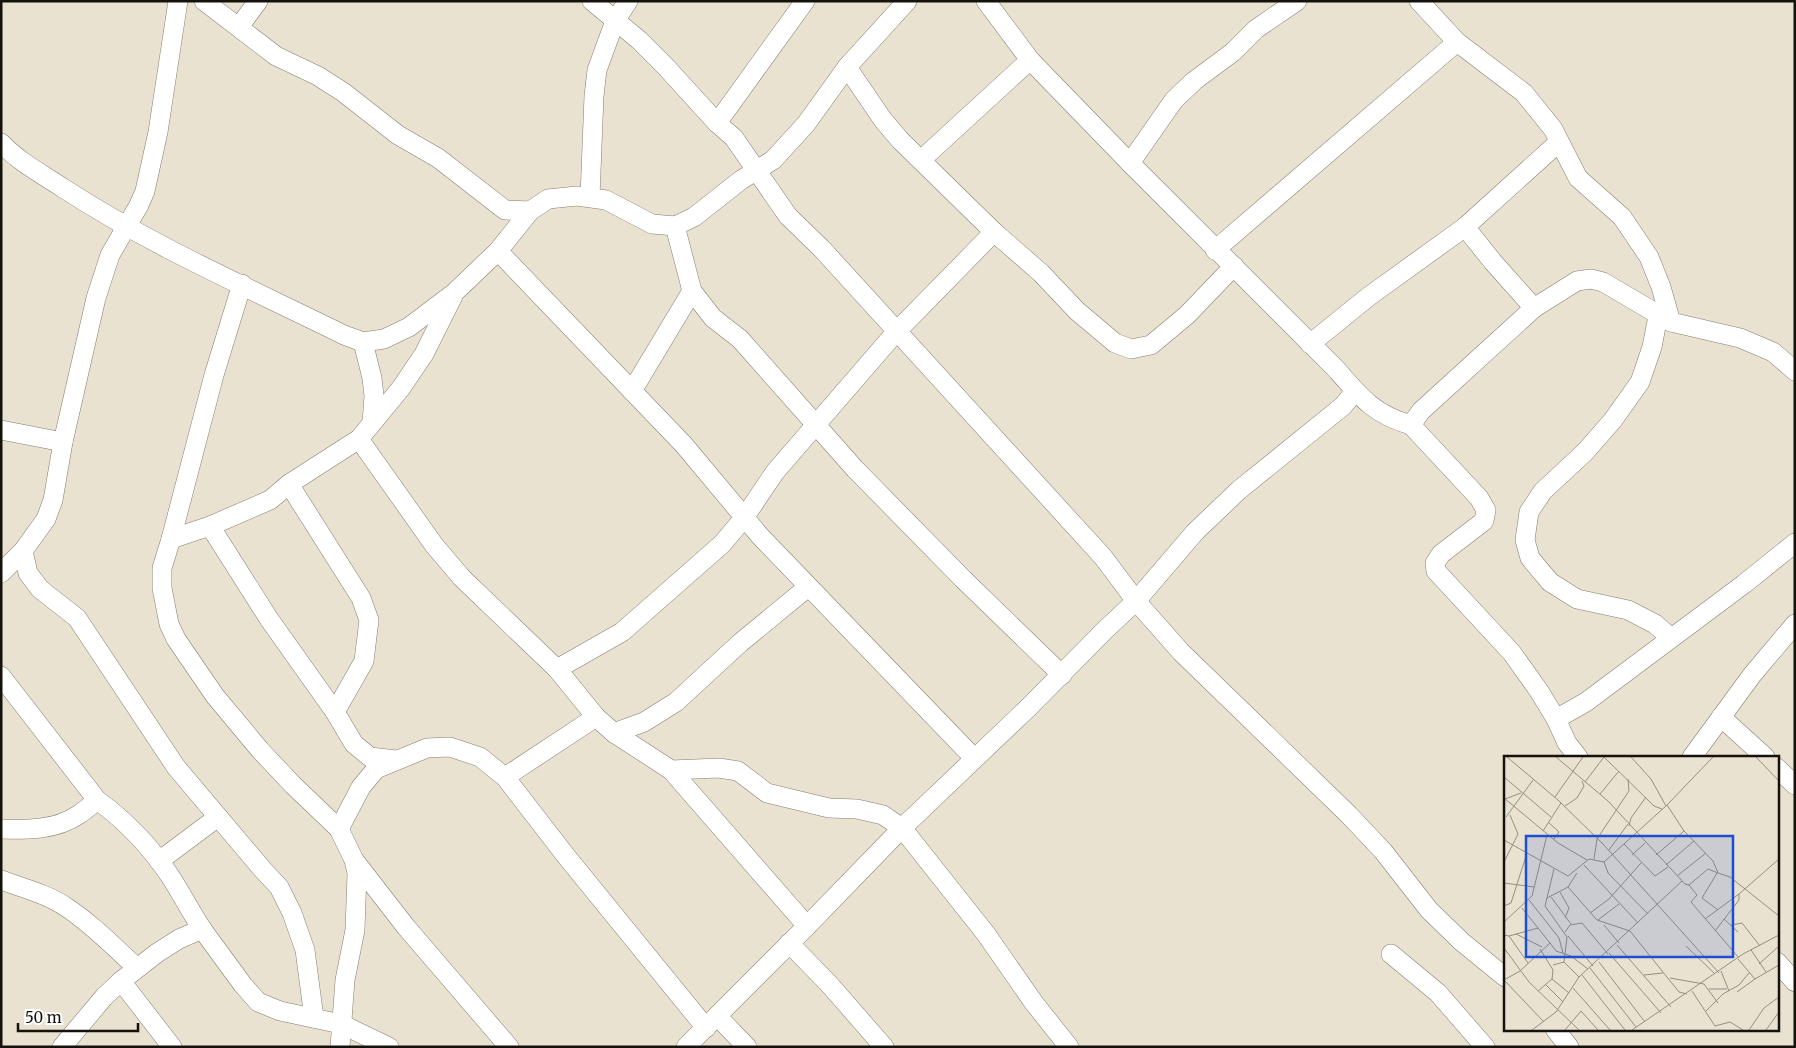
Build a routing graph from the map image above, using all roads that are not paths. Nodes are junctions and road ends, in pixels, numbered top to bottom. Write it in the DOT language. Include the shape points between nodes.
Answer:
graph roads {
  1 [pos="178,1"];
  2 [pos="204,1"];
  3 [pos="258,1"];
  4 [pos="592,1"];
  5 [pos="628,1"];
  6 [pos="805,1"];
  7 [pos="907,1"];
  8 [pos="986,1"];
  9 [pos="1297,1"];
  10 [pos="1419,1"];
  11 [pos="615,21"];
  12 [pos="239,28"];
  13 [pos="1457,42"];
  14 [pos="1030,60"];
  15 [pos="847,67"];
  16 [pos="717,123"];
  17 [pos="1559,142"];
  18 [pos="3,151"];
  19 [pos="921,160"];
  20 [pos="1130,163"];
  21 [pos="756,171"];
  22 [pos="590,197"];
  23 [pos="504,210"];
  24 [pos="530,211"];
  25 [pos="126,226"];
  26 [pos="675,226"];
  27 [pos="1465,226"];
  28 [pos="994,232"];
  29 [pos="512,234"];
  30 [pos="1215,250"];
  31 [pos="498,251"];
  32 [pos="1234,266"];
  33 [pos="242,284"];
  34 [pos="692,290"];
  35 [pos="454,293"];
  36 [pos="1534,308"];
  37 [pos="1664,319"];
  38 [pos="896,332"];
  39 [pos="363,342"];
  40 [pos="1310,344"];
  41 [pos="1795,371"];
  42 [pos="632,391"];
  43 [pos="1355,391"];
  44 [pos="372,423"];
  45 [pos="816,425"];
  46 [pos="1411,425"];
  47 [pos="1,430"];
  48 [pos="359,439"];
  49 [pos="63,442"];
  50 [pos="289,484"];
  51 [pos="744,518"];
  52 [pos="210,526"];
  53 [pos="172,539"];
  54 [pos="1795,543"];
  55 [pos="23,551"];
  56 [pos="1,573"];
  57 [pos="808,587"];
  58 [pos="1136,601"];
  59 [pos="1795,624"];
  60 [pos="1671,638"];
  61 [pos="557,668"];
  62 [pos="1062,675"];
  63 [pos="1,676"];
  64 [pos="335,712"];
  65 [pos="596,717"];
  66 [pos="1721,717"];
  67 [pos="1556,719"];
  68 [pos="614,733"];
  69 [pos="1577,756"];
  70 [pos="1693,756"];
  71 [pos="1764,756"];
  72 [pos="974,758"];
  73 [pos="396,760"];
  74 [pos="671,770"];
  75 [pos="505,777"];
  76 [pos="97,800"];
  77 [pos="218,817"];
  78 [pos="902,828"];
  79 [pos="1,829"];
  80 [pos="339,829"];
  81 [pos="354,860"];
  82 [pos="159,861"];
  83 [pos="1,880"];
  84 [pos="806,926"];
  85 [pos="202,930"];
  86 [pos="789,943"];
  87 [pos="1391,954"];
  88 [pos="1778,963"];
  89 [pos="137,968"];
  90 [pos="1504,976"];
  91 [pos="121,981"];
  92 [pos="1795,982"];
  93 [pos="314,1018"];
  94 [pos="712,1022"];
  95 [pos="341,1024"];
  96 [pos="1556,1030"];
  97 [pos="62,1047"];
  98 [pos="172,1047"];
  99 [pos="340,1047"];
  100 [pos="389,1047"];
  101 [pos="509,1047"];
  102 [pos="686,1047"];
  103 [pos="747,1047"];
  104 [pos="884,1047"];
  105 [pos="1069,1047"];
  106 [pos="1486,1047"];
  107 [pos="1568,1047"];
  1 -- 25 [label="street" via="158,132 145,191"];
  2 -- 12 [label="street"];
  3 -- 12 [label="street"];
  4 -- 11 [label="street"];
  5 -- 11 [label="street"];
  6 -- 16 [label="street"];
  7 -- 15 [label="street"];
  8 -- 14 [label="street"];
  9 -- 20 [label="street" via="1256,28 1233,52 1174,100"];
  10 -- 13 [label="street"];
  11 -- 16 [label="street" via="666,67"];
  11 -- 22 [label="street" via="597,70"];
  12 -- 23 [label="street" via="276,56 343,92 398,135 438,158"];
  13 -- 17 [label="street" via="1524,93 1553,129"];
  13 -- 30 [label="street"];
  14 -- 19 [label="street"];
  14 -- 20 [label="street"];
  15 -- 19 [label="street" via="883,120"];
  15 -- 21 [label="street" via="806,124 773,160"];
  16 -- 21 [label="street" via="734,138"];
  17 -- 27 [label="street"];
  17 -- 37 [label="street" via="1578,178 1622,217 1649,258 1661,287"];
  18 -- 25 [label="street"];
  19 -- 28 [label="street"];
  20 -- 30 [label="street"];
  21 -- 26 [label="street" via="694,217"];
  21 -- 38 [label="street" via="788,216"];
  22 -- 24 [label="street" via="548,199"];
  22 -- 26 [label="street" via="606,200 652,224"];
  23 -- 24 [label="street"];
  23 -- 29 [label="street"];
  24 -- 29 [label="street"];
  25 -- 33 [label="street"];
  25 -- 49 [label="street" via="110,255 96,298"];
  26 -- 34 [label="street"];
  27 -- 36 [label="street"];
  27 -- 40 [label="street"];
  28 -- 32 [label="street" via="1115,344 1131,348 1151,345 1187,315"];
  28 -- 38 [label="street"];
  29 -- 31 [label="street"];
  30 -- 32 [label="street"];
  31 -- 35 [label="street"];
  31 -- 42 [label="street"];
  32 -- 40 [label="street"];
  33 -- 39 [label="street"];
  33 -- 53 [label="street" via="214,375"];
  34 -- 42 [label="street"];
  34 -- 45 [label="street" via="712,318 740,339"];
  35 -- 39 [label="street" via="409,327 384,339"];
  35 -- 44 [label="street" via="424,354"];
  36 -- 37 [label="street" via="1577,281 1591,279 1603,282"];
  36 -- 46 [label="street" via="1421,411"];
  37 -- 41 [label="street" via="1740,338 1773,352"];
  37 -- 60 [label="street" via="1640,382 1613,420 1529,512 1525,540 1530,558 1550,582 1577,599 1628,610 1655,624"];
  38 -- 45 [label="street"];
  38 -- 58 [label="street" via="1103,557"];
  39 -- 44 [label="street" via="372,378"];
  40 -- 43 [label="street"];
  42 -- 51 [label="street" via="684,445"];
  43 -- 46 [label="street" via="1380,413"];
  43 -- 58 [label="street" via="1343,406 1239,490 1195,532"];
  44 -- 48 [label="street"];
  45 -- 51 [label="street" via="775,472"];
  45 -- 62 [label="street" via="949,565"];
  46 -- 67 [label="street" via="1479,498 1486,510 1484,520 1440,554 1435,563 1436,571 1512,653"];
  47 -- 49 [label="street"];
  48 -- 50 [label="street"];
  48 -- 61 [label="street" via="434,545 462,578"];
  49 -- 55 [label="street" via="53,500 46,519"];
  50 -- 52 [label="street" via="270,500"];
  50 -- 64 [label="street" via="360,598 369,620 364,661"];
  51 -- 57 [label="street"];
  51 -- 61 [label="street" via="722,544 622,632"];
  52 -- 53 [label="street"];
  52 -- 64 [label="street" via="269,619"];
  53 -- 80 [label="street" via="162,568 162,588 169,624 176,639 215,696 260,750"];
  54 -- 60 [label="street"];
  55 -- 56 [label="street"];
  55 -- 77 [label="street" via="28,573 40,589 77,618 176,768"];
  57 -- 68 [label="street" via="676,702 644,722"];
  57 -- 72 [label="street"];
  58 -- 62 [label="street"];
  58 -- 90 [label="street" via="1181,652 1349,815 1383,851 1429,910"];
  59 -- 66 [label="street"];
  60 -- 67 [label="street" via="1586,702"];
  61 -- 65 [label="street"];
  62 -- 72 [label="street"];
  63 -- 76 [label="street"];
  64 -- 73 [label="street" via="354,744 370,757"];
  65 -- 68 [label="street"];
  65 -- 75 [label="street"];
  66 -- 70 [label="street"];
  66 -- 71 [label="street"];
  67 -- 69 [label="street"];
  68 -- 74 [label="street"];
  72 -- 78 [label="street"];
  73 -- 75 [label="street" via="427,748 450,747 480,757"];
  73 -- 80 [label="street" via="376,769 361,787"];
  74 -- 78 [label="street" via="719,768 738,772 767,793 829,808 857,809 883,815"];
  74 -- 84 [label="street"];
  75 -- 94 [label="street" via="566,856"];
  76 -- 79 [label="street" via="78,816 54,826"];
  76 -- 82 [label="street" via="118,815"];
  77 -- 82 [label="street"];
  77 -- 93 [label="street" via="279,887 288,904 306,950"];
  78 -- 84 [label="street"];
  78 -- 105 [label="street" via="986,934"];
  80 -- 81 [label="street"];
  81 -- 95 [label="street" via="357,873 355,930 345,980"];
  81 -- 101 [label="street" via="406,927"];
  82 -- 85 [label="street"];
  83 -- 89 [label="street" via="65,906"];
  84 -- 86 [label="street"];
  85 -- 89 [label="street" via="179,939"];
  85 -- 93 [label="street" via="258,1002 280,1011"];
  86 -- 94 [label="street"];
  86 -- 104 [label="street"];
  87 -- 106 [label="street" via="1438,993"];
  88 -- 92 [label="street"];
  89 -- 91 [label="street"];
  91 -- 97 [label="street"];
  91 -- 98 [label="street"];
  93 -- 95 [label="street"];
  94 -- 102 [label="street"];
  94 -- 103 [label="street"];
  95 -- 99 [label="street"];
  95 -- 100 [label="street"];
  96 -- 107 [label="street"];
}
